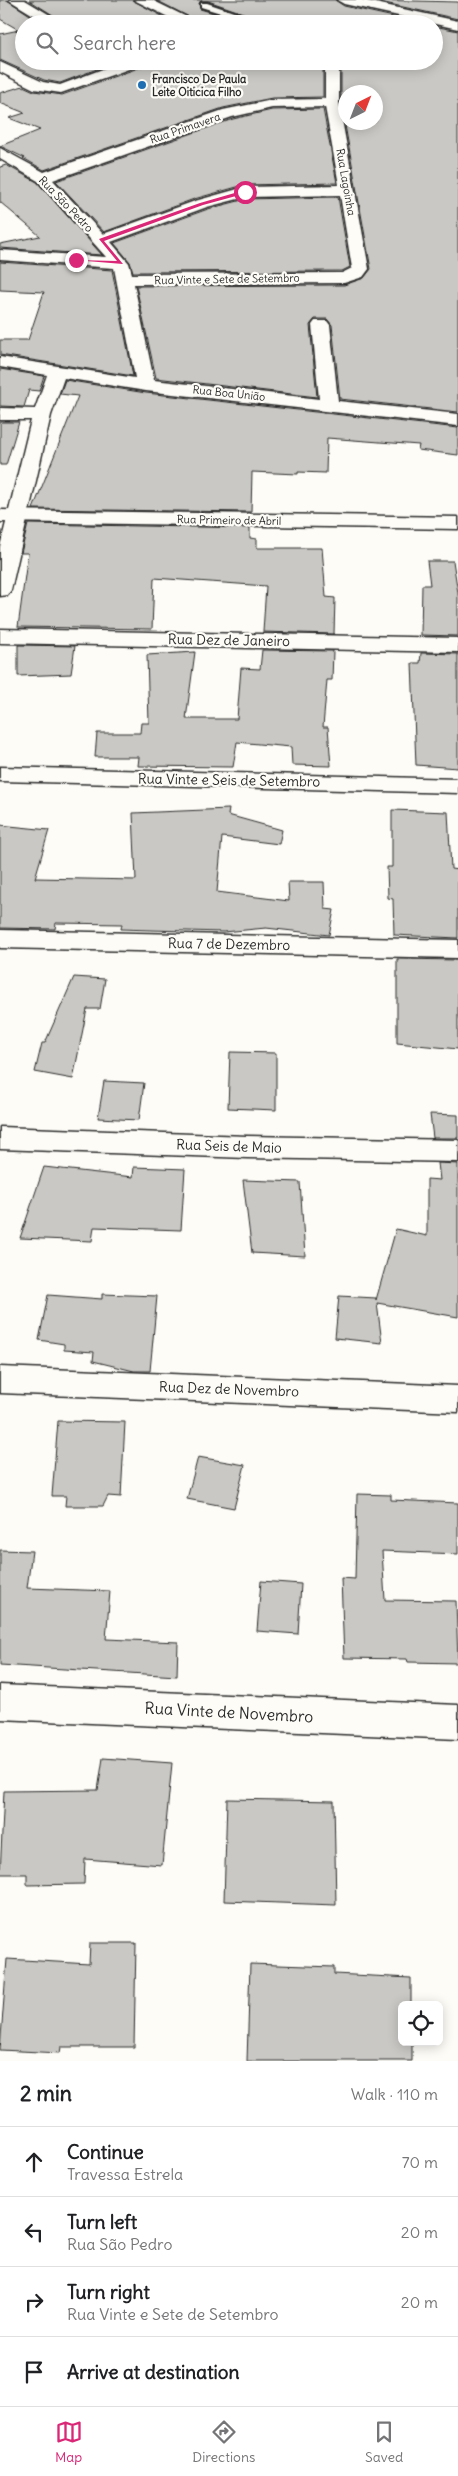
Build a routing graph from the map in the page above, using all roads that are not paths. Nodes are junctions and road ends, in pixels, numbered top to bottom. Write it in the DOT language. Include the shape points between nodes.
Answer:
graph roads {
  1 [pos="16,0"];
  2 [pos="141,0"];
  3 [pos="344,0"];
  4 [pos="428,4"];
  5 [pos="204,6"];
  6 [pos="403,14"];
  7 [pos="42,15"];
  8 [pos="174,15"];
  9 [pos="236,15"];
  10 [pos="408,15"];
  11 [pos="443,23"];
  12 [pos="458,26"];
  13 [pos="0,66"];
  14 [pos="113,70"];
  15 [pos="332,70"];
  16 [pos="332,103"];
  17 [pos="0,152"];
  18 [pos="43,178"];
  19 [pos="348,190"];
  20 [pos="101,240"];
  21 [pos="0,255"];
  22 [pos="123,271"];
  23 [pos="330,278"];
  24 [pos="321,325"];
  25 [pos="0,362"];
  26 [pos="58,370"];
  27 [pos="146,385"];
  28 [pos="329,404"];
  29 [pos="0,414"];
  30 [pos="42,415"];
  31 [pos="458,420"];
  32 [pos="9,516"];
  33 [pos="458,523"];
  34 [pos="0,590"];
  35 [pos="0,636"];
  36 [pos="458,645"];
  37 [pos="0,774"];
  38 [pos="458,786"];
  39 [pos="0,939"];
  40 [pos="458,949"];
  41 [pos="0,1138"];
  42 [pos="458,1151"];
  43 [pos="0,1380"];
  44 [pos="458,1399"];
  45 [pos="0,1702"];
  46 [pos="458,1722"];
  1 -- 7 [label="street"];
  2 -- 8 [label="street"];
  3 -- 6 [label="street"];
  4 -- 6 [label="street"];
  5 -- 9 [label="lane"];
  6 -- 10 [label="street"];
  11 -- 12 [label="street"];
  13 -- 14 [label="street" via="39,86 60,89"];
  15 -- 16 [label="street, Rua Lagoinha"];
  16 -- 18 [label="street, Rua Primavera" via="272,104 236,111"];
  16 -- 19 [label="street, Rua Lagoinha"];
  17 -- 18 [label="street, Rua São Pedro"];
  18 -- 20 [label="street, Rua São Pedro"];
  19 -- 20 [label="street" via="245,192 201,204"];
  19 -- 23 [label="street, Rua Lagoinha" via="361,269 350,276"];
  20 -- 22 [label="street, Rua São Pedro"];
  21 -- 22 [label="street, Rua Vinte e Sete de Setembro"];
  22 -- 23 [label="street, Rua Vinte e Sete de Setembro"];
  22 -- 27 [label="street, Rua São Pedro"];
  24 -- 28 [label="street"];
  25 -- 26 [label="street, Rua Boa União"];
  26 -- 27 [label="street, Rua Boa União"];
  26 -- 30 [label="street"];
  27 -- 28 [label="street, Rua Boa União"];
  28 -- 31 [label="street, Rua Boa União"];
  29 -- 30 [label="street"];
  30 -- 32 [label="street"];
  32 -- 33 [label="street, Rua Primeiro de Abril"];
  32 -- 34 [label="street"];
  35 -- 36 [label="street, Rua Dez de Janeiro"];
  37 -- 38 [label="street, Rua Vinte e Seis de Setembro"];
  39 -- 40 [label="street, Rua 7 de Dezembro"];
  41 -- 42 [label="street, Rua Seis de Maio"];
  43 -- 44 [label="street, Rua Dez de Novembro"];
  45 -- 46 [label="street, Rua Vinte de Novembro"];
}
